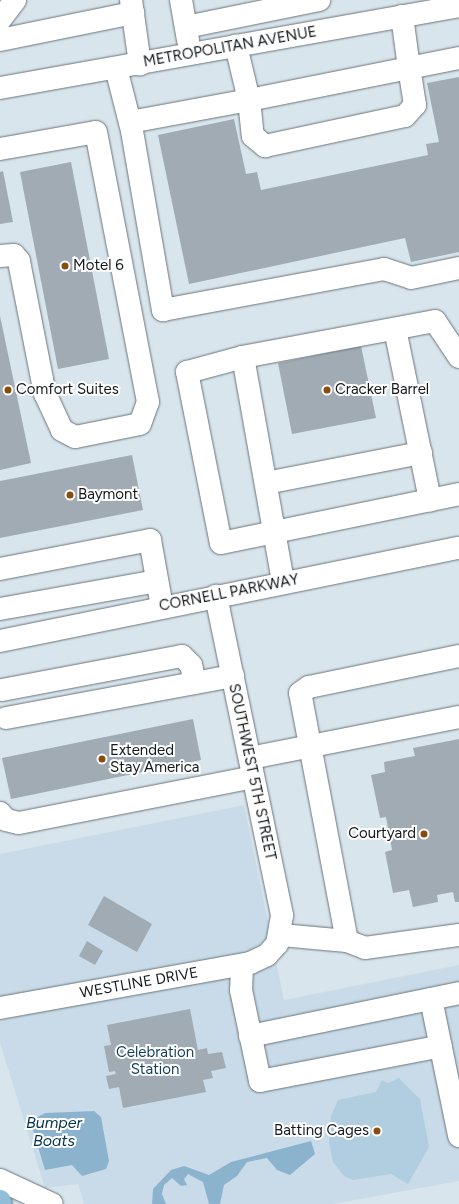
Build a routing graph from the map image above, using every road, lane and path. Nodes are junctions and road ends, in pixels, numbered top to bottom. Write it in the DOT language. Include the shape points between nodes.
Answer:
graph roads {
  1 [pos="15,0"];
  2 [pos="181,0"];
  3 [pos="318,0"];
  4 [pos="459,6"];
  5 [pos="132,7"];
  6 [pos="402,16"];
  7 [pos="0,20"];
  8 [pos="186,27"];
  9 [pos="0,40"];
  10 [pos="236,46"];
  11 [pos="191,54"];
  12 [pos="459,58"];
  13 [pos="140,64"];
  14 [pos="116,68"];
  15 [pos="410,68"];
  16 [pos="0,88"];
  17 [pos="249,100"];
  18 [pos="130,122"];
  19 [pos="0,149"];
  20 [pos="0,256"];
  21 [pos="459,268"];
  22 [pos="395,329"];
  23 [pos="243,357"];
  24 [pos="459,357"];
  25 [pos="420,453"];
  26 [pos="266,483"];
  27 [pos="459,494"];
  28 [pos="430,500"];
  29 [pos="275,532"];
  30 [pos="459,548"];
  31 [pos="0,569"];
  32 [pos="157,581"];
  33 [pos="284,582"];
  34 [pos="216,596"];
  35 [pos="162,607"];
  36 [pos="0,609"];
  37 [pos="0,641"];
  38 [pos="459,656"];
  39 [pos="232,676"];
  40 [pos="195,683"];
  41 [pos="1,684"];
  42 [pos="459,717"];
  43 [pos="3,722"];
  44 [pos="308,746"];
  45 [pos="251,767"];
  46 [pos="0,813"];
  47 [pos="459,935"];
  48 [pos="278,941"];
  49 [pos="347,941"];
  50 [pos="242,965"];
  51 [pos="459,993"];
  52 [pos="431,999"];
  53 [pos="0,1008"];
  54 [pos="250,1036"];
  55 [pos="441,1046"];
  56 [pos="459,1136"];
  57 [pos="0,1180"];
  58 [pos="0,1201"];
  59 [pos="1,1204"];
  60 [pos="52,1204"];
  1 -- 7 [label="street"];
  2 -- 8 [label="street"];
  3 -- 8 [label="street"];
  4 -- 6 [label="street, METROPOLITAN AVENUE"];
  5 -- 9 [label="street"];
  5 -- 13 [label="street"];
  6 -- 10 [label="street, METROPOLITAN AVENUE"];
  6 -- 15 [label="street"];
  8 -- 11 [label="street"];
  10 -- 11 [label="street, METROPOLITAN AVENUE"];
  10 -- 17 [label="street"];
  11 -- 13 [label="street, METROPOLITAN AVENUE"];
  12 -- 15 [label="street"];
  13 -- 14 [label="street, METROPOLITAN AVENUE"];
  14 -- 16 [label="street, METROPOLITAN AVENUE"];
  14 -- 18 [label="street"];
  15 -- 17 [label="street"];
  15 -- 17 [label="street" via="415,105 405,116 265,146 253,136"];
  17 -- 18 [label="street"];
  18 -- 21 [label="street" via="163,310 384,269 411,278"];
  19 -- 20 [label="street" via="96,132 148,402 140,424 75,437 62,430 45,394 19,261 14,255"];
  22 -- 23 [label="street"];
  22 -- 24 [label="street" via="435,321"];
  22 -- 25 [label="street"];
  23 -- 26 [label="street"];
  23 -- 29 [label="street" via="187,372 221,544"];
  25 -- 26 [label="street"];
  25 -- 28 [label="street"];
  26 -- 29 [label="street"];
  27 -- 28 [label="street"];
  28 -- 29 [label="street"];
  29 -- 33 [label="street"];
  30 -- 33 [label="street, CORNELL PARKWAY"];
  31 -- 32 [label="street" via="150,540"];
  32 -- 35 [label="street"];
  32 -- 36 [label="street"];
  33 -- 34 [label="street, CORNELL PARKWAY"];
  34 -- 35 [label="street, CORNELL PARKWAY"];
  34 -- 39 [label="street, SOUTHWEST 5TH STREET"];
  35 -- 37 [label="street, CORNELL PARKWAY"];
  38 -- 44 [label="street" via="309,686 300,693"];
  39 -- 40 [label="street"];
  39 -- 45 [label="street, SOUTHWEST 5TH STREET"];
  40 -- 41 [label="street" via="191,665 182,656"];
  40 -- 43 [label="street"];
  41 -- 43 [label="street"];
  42 -- 44 [label="street"];
  44 -- 45 [label="street"];
  44 -- 49 [label="street"];
  45 -- 46 [label="street" via="19,823 6,820"];
  45 -- 48 [label="street, SOUTHWEST 5TH STREET" via="282,915"];
  47 -- 49 [label="street" via="366,948"];
  48 -- 49 [label="street"];
  48 -- 50 [label="street, WESTLINE DRIVE" via="259,960"];
  50 -- 53 [label="street, WESTLINE DRIVE"];
  50 -- 54 [label="street" via="242,990"];
  51 -- 52 [label="street"];
  52 -- 54 [label="street"];
  52 -- 55 [label="street"];
  54 -- 55 [label="street" via="260,1081"];
  55 -- 56 [label="street"];
  57 -- 60 [label="street"];
  58 -- 59 [label="main road"];
}
